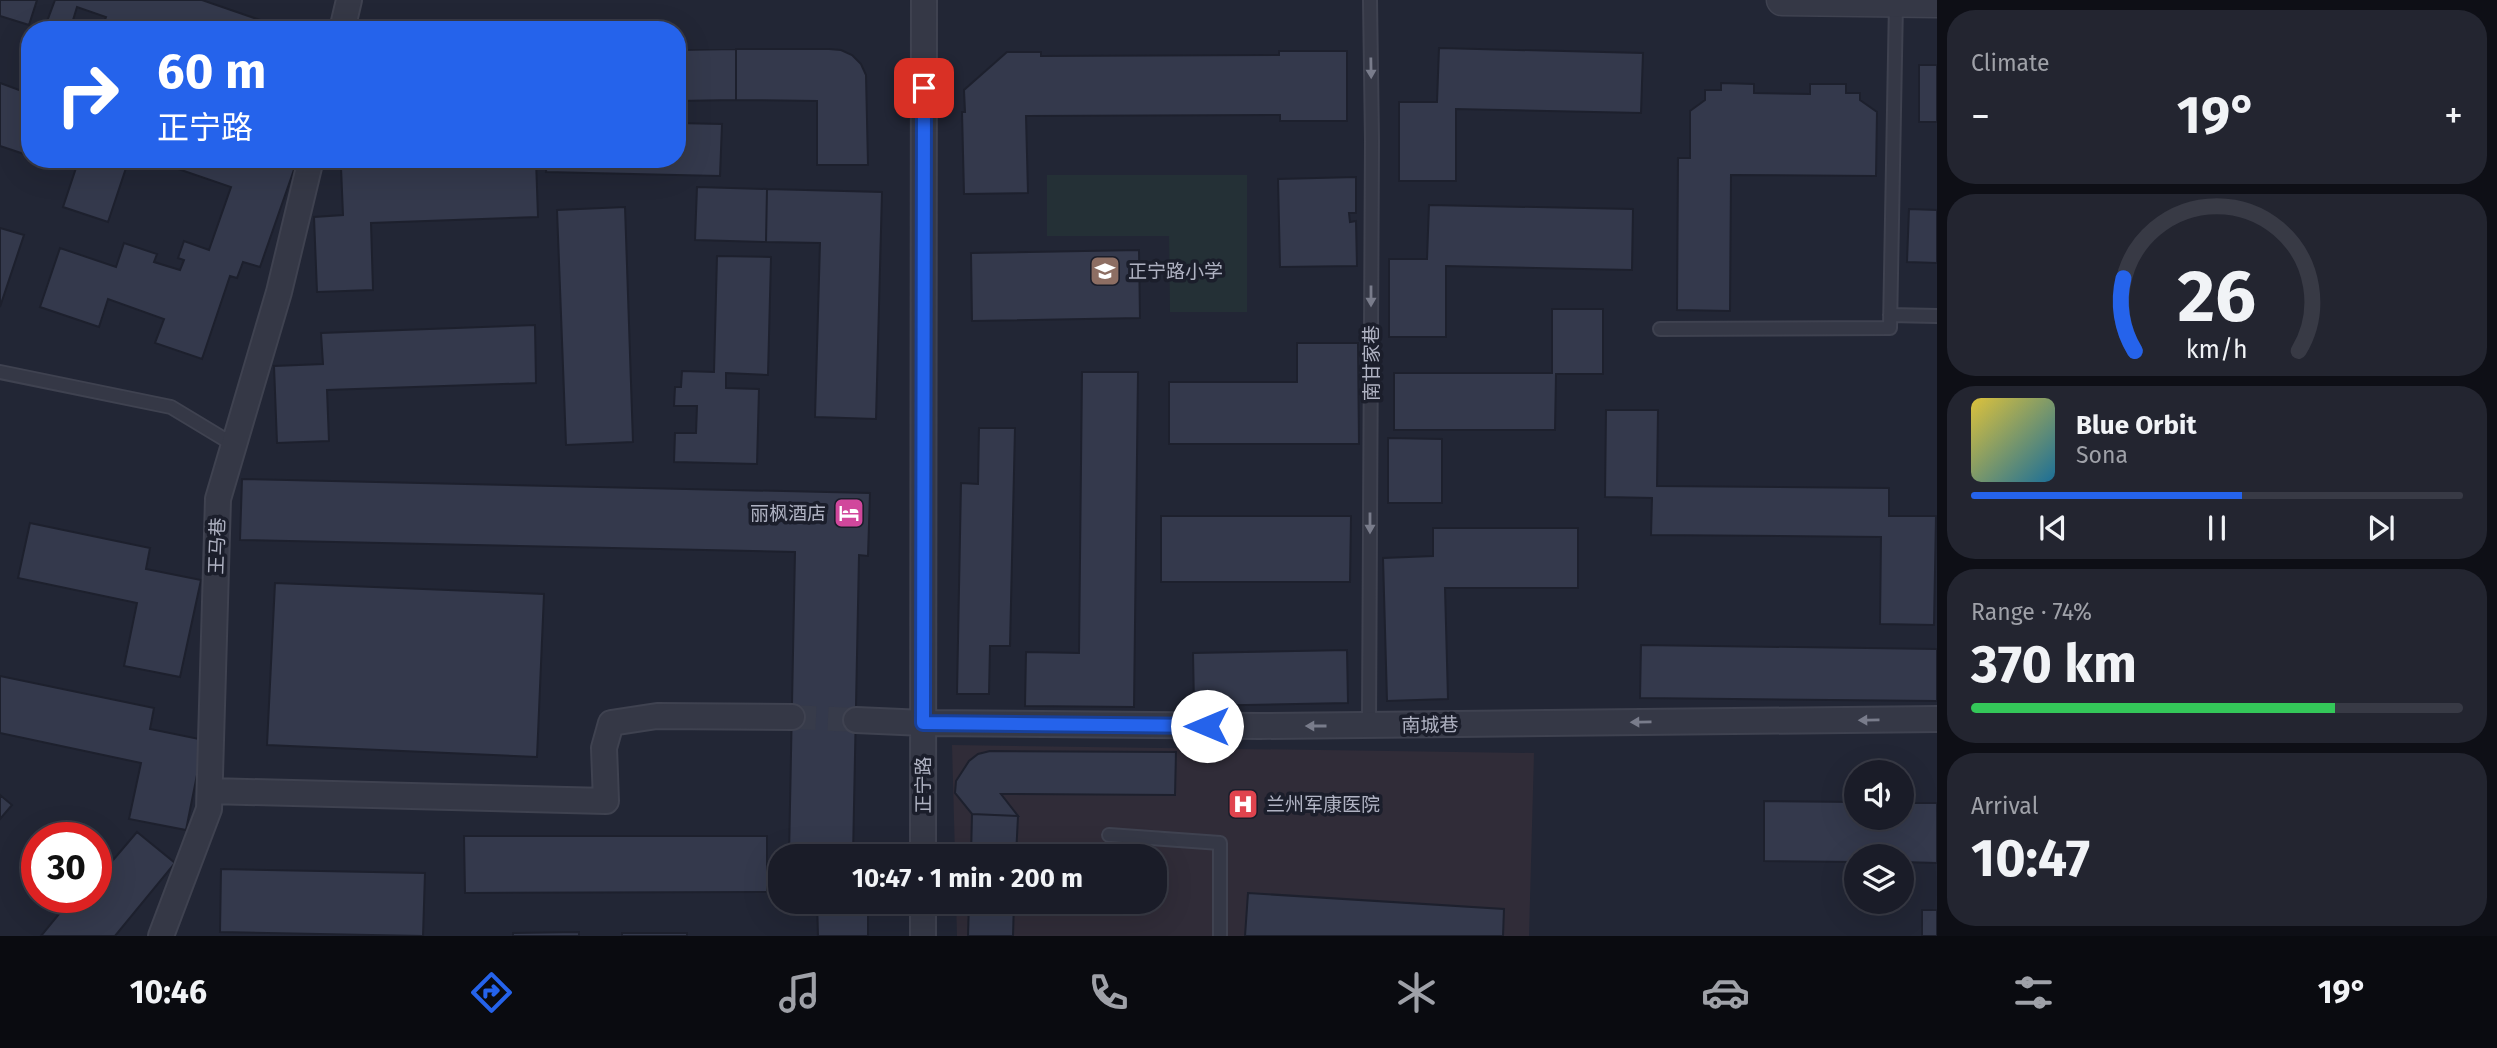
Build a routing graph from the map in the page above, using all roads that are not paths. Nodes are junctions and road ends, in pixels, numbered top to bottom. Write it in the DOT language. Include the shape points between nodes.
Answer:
graph roads {
  1 [pos="349,0"];
  2 [pos="924,0"];
  3 [pos="1370,0"];
  4 [pos="1782,0"];
  5 [pos="1896,2"];
  6 [pos="1937,2"];
  7 [pos="344,21"];
  8 [pos="309,168"];
  9 [pos="1890,315"];
  10 [pos="1937,316"];
  11 [pos="1660,328"];
  12 [pos="0,372"];
  13 [pos="234,445"];
  14 [pos="792,717"];
  15 [pos="1937,719"];
  16 [pos="856,720"];
  17 [pos="923,723"];
  18 [pos="1369,725"];
  19 [pos="210,791"];
  20 [pos="1109,835"];
  21 [pos="923,844"];
  22 [pos="923,914"];
  23 [pos="161,936"];
  24 [pos="923,936"];
  25 [pos="1220,936"];
  1 -- 7 [label="street"];
  2 -- 17 [label="street, 正宁路"];
  3 -- 18 [label="lane, 南甘家巷, one-way"];
  4 -- 5 [label="street"];
  5 -- 6 [label="street"];
  5 -- 9 [label="lane"];
  8 -- 13 [label="street, 王马巷" via="279,292"];
  9 -- 10 [label="lane"];
  9 -- 11 [label="lane" via="1890,328"];
  12 -- 13 [label="lane" via="172,407"];
  13 -- 19 [label="street, 王马巷" via="218,499"];
  14 -- 19 [label="street" via="657,716 611,723 604,748 606,802"];
  15 -- 18 [label="street, 南城巷, one-way"];
  16 -- 17 [label="street, 南城巷"];
  18 -- 17 [label="street, 南城巷, one-way"];
  17 -- 21 [label="street, 正宁路"];
  19 -- 23 [label="street, 王马巷" via="209,809"];
  20 -- 25 [label="lane" via="1220,843"];
  22 -- 24 [label="street"];
}
